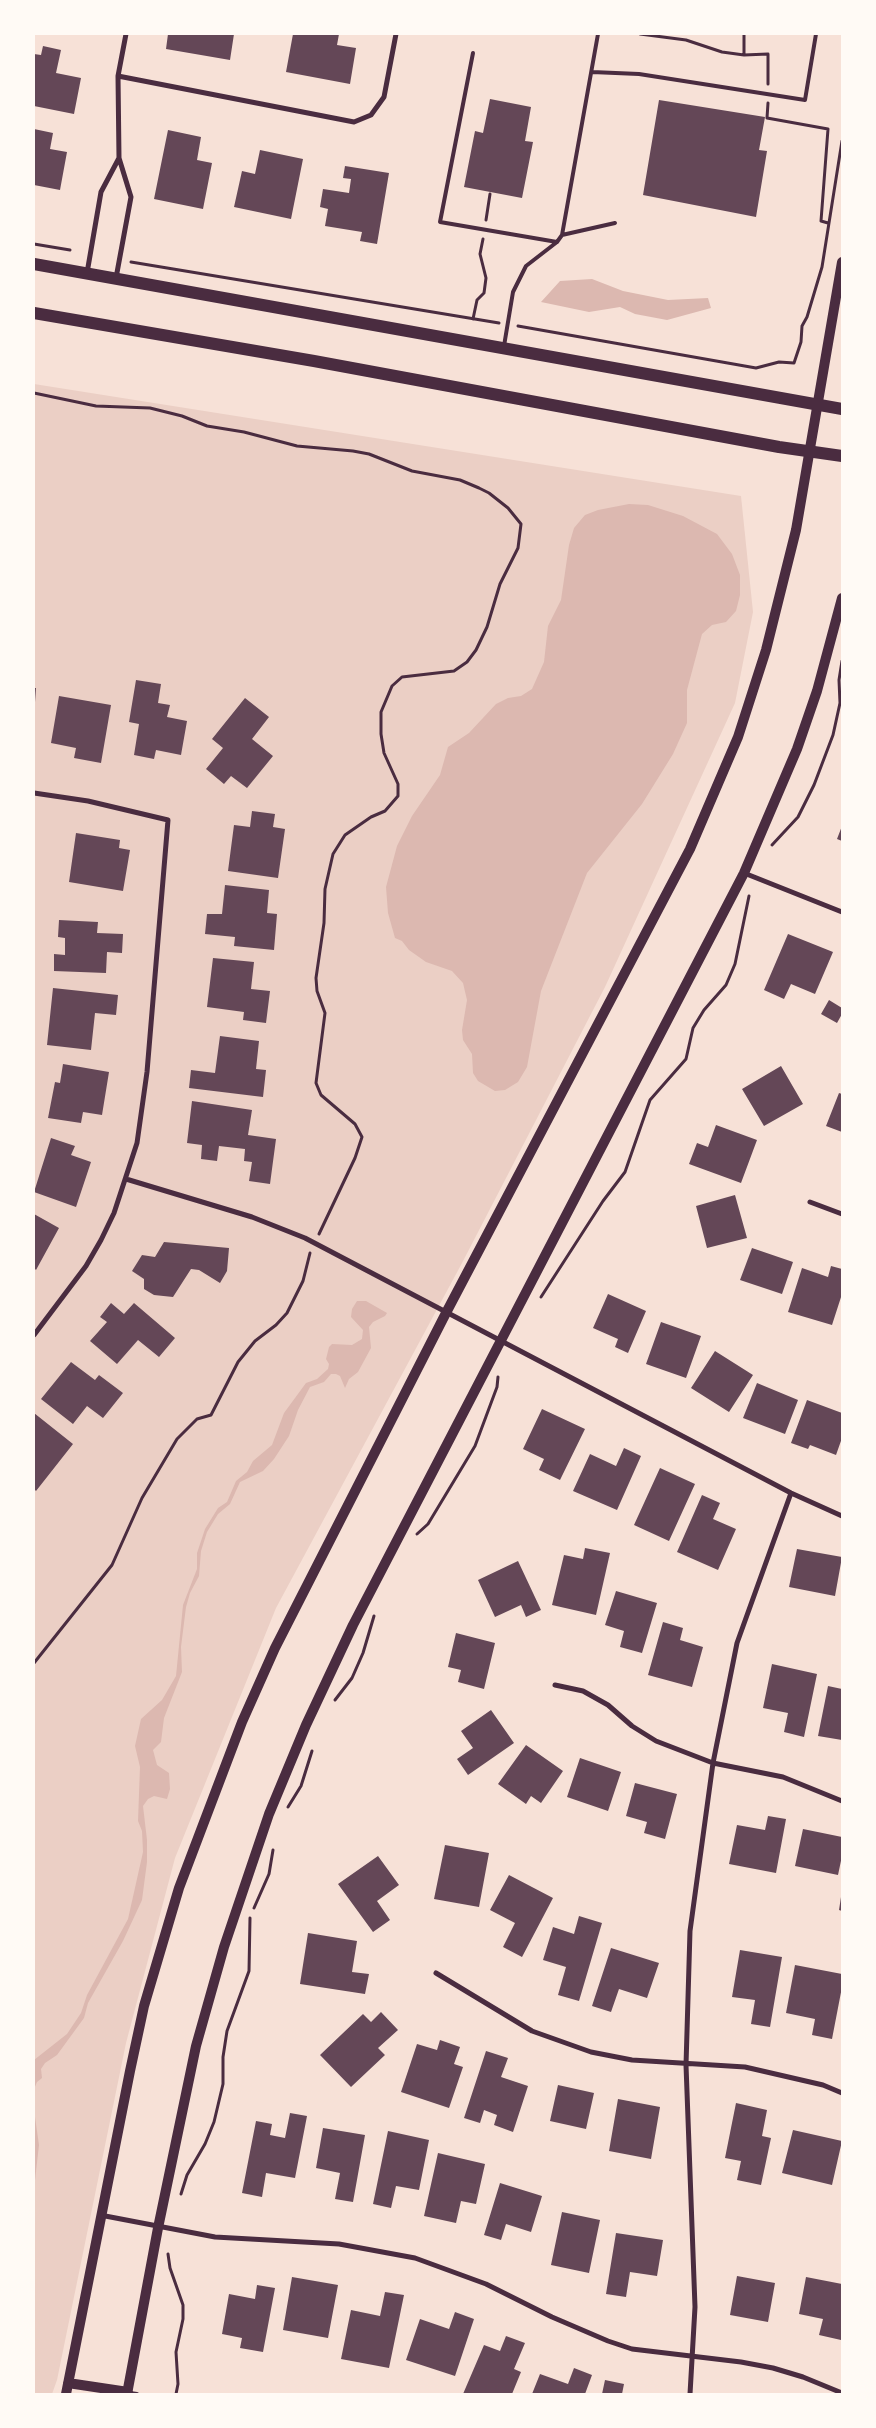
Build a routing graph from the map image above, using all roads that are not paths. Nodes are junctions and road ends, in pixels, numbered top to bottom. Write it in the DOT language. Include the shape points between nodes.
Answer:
graph roads {
  1 [pos="126,34"];
  2 [pos="396,34"];
  3 [pos="598,34"];
  4 [pos="816,34"];
  5 [pos="473,53"];
  6 [pos="592,72"];
  7 [pos="118,76"];
  8 [pos="119,158"];
  9 [pos="615,223"];
  10 [pos="562,235"];
  11 [pos="557,242"];
  12 [pos="842,262"];
  13 [pos="34,264"];
  14 [pos="87,273"];
  15 [pos="116,279"];
  16 [pos="34,313"];
  17 [pos="504,347"];
  18 [pos="818,405"];
  19 [pos="842,409"];
  20 [pos="810,450"];
  21 [pos="842,456"];
  22 [pos="842,598"];
  23 [pos="34,792"];
  24 [pos="744,873"];
  25 [pos="842,912"];
  26 [pos="126,1179"];
  27 [pos="810,1202"];
  28 [pos="842,1214"];
  29 [pos="447,1311"];
  30 [pos="34,1335"];
  31 [pos="500,1340"];
  32 [pos="791,1493"];
  33 [pos="842,1516"];
  34 [pos="556,1685"];
  35 [pos="713,1763"];
  36 [pos="842,1801"];
  37 [pos="436,1973"];
  38 [pos="686,2065"];
  39 [pos="842,2093"];
  40 [pos="100,2215"];
  41 [pos="158,2228"];
  42 [pos="693,2357"];
  43 [pos="68,2382"];
  44 [pos="842,2393"];
  45 [pos="66,2394"];
  46 [pos="131,2394"];
  47 [pos="690,2394"];
  1 -- 7 [label="street"];
  2 -- 7 [label="street" via="384,98 371,115 354,122"];
  3 -- 6 [label="lane"];
  4 -- 6 [label="lane" via="805,100 639,74"];
  5 -- 11 [label="lane" via="440,222"];
  6 -- 10 [label="lane"];
  7 -- 8 [label="street"];
  8 -- 14 [label="street" via="102,192"];
  8 -- 15 [label="street" via="131,197"];
  9 -- 10 [label="lane"];
  10 -- 11 [label="lane"];
  11 -- 17 [label="lane" via="526,266 513,292"];
  12 -- 18 [label="main road"];
  13 -- 14 [label="main road"];
  14 -- 15 [label="main road"];
  15 -- 17 [label="main road"];
  16 -- 20 [label="main road"];
  17 -- 18 [label="main road"];
  18 -- 19 [label="main road"];
  18 -- 20 [label="main road"];
  20 -- 21 [label="main road"];
  20 -- 29 [label="main road" via="778,606 754,693 732,752 690,849"];
  22 -- 24 [label="main road" via="797,749"];
  23 -- 26 [label="street" via="168,820 144,1104"];
  24 -- 25 [label="street"];
  24 -- 31 [label="main road"];
  26 -- 29 [label="street" via="252,1217 314,1243"];
  26 -- 30 [label="street" via="114,1213 86,1266"];
  27 -- 28 [label="street"];
  29 -- 31 [label="street"];
  29 -- 40 [label="main road" via="275,1648 201,1826 144,2006"];
  31 -- 32 [label="street"];
  31 -- 41 [label="main road" via="353,1625 269,1814 224,1947 199,2038"];
  32 -- 33 [label="street"];
  32 -- 35 [label="street" via="737,1643"];
  34 -- 35 [label="street" via="583,1691 608,1705 656,1741"];
  35 -- 36 [label="street" via="782,1777"];
  35 -- 38 [label="street" via="690,1931"];
  37 -- 38 [label="street" via="532,2031 561,2043 632,2060"];
  38 -- 39 [label="street" via="745,2067 823,2085"];
  38 -- 42 [label="street" via="695,2307"];
  40 -- 41 [label="street"];
  40 -- 43 [label="main road"];
  41 -- 42 [label="street" via="215,2237 339,2244 415,2258 486,2284 608,2342 632,2349"];
  41 -- 46 [label="main road"];
  42 -- 44 [label="street" via="773,2368"];
  42 -- 47 [label="street"];
  43 -- 45 [label="main road"];
  43 -- 46 [label="main road"];
}
